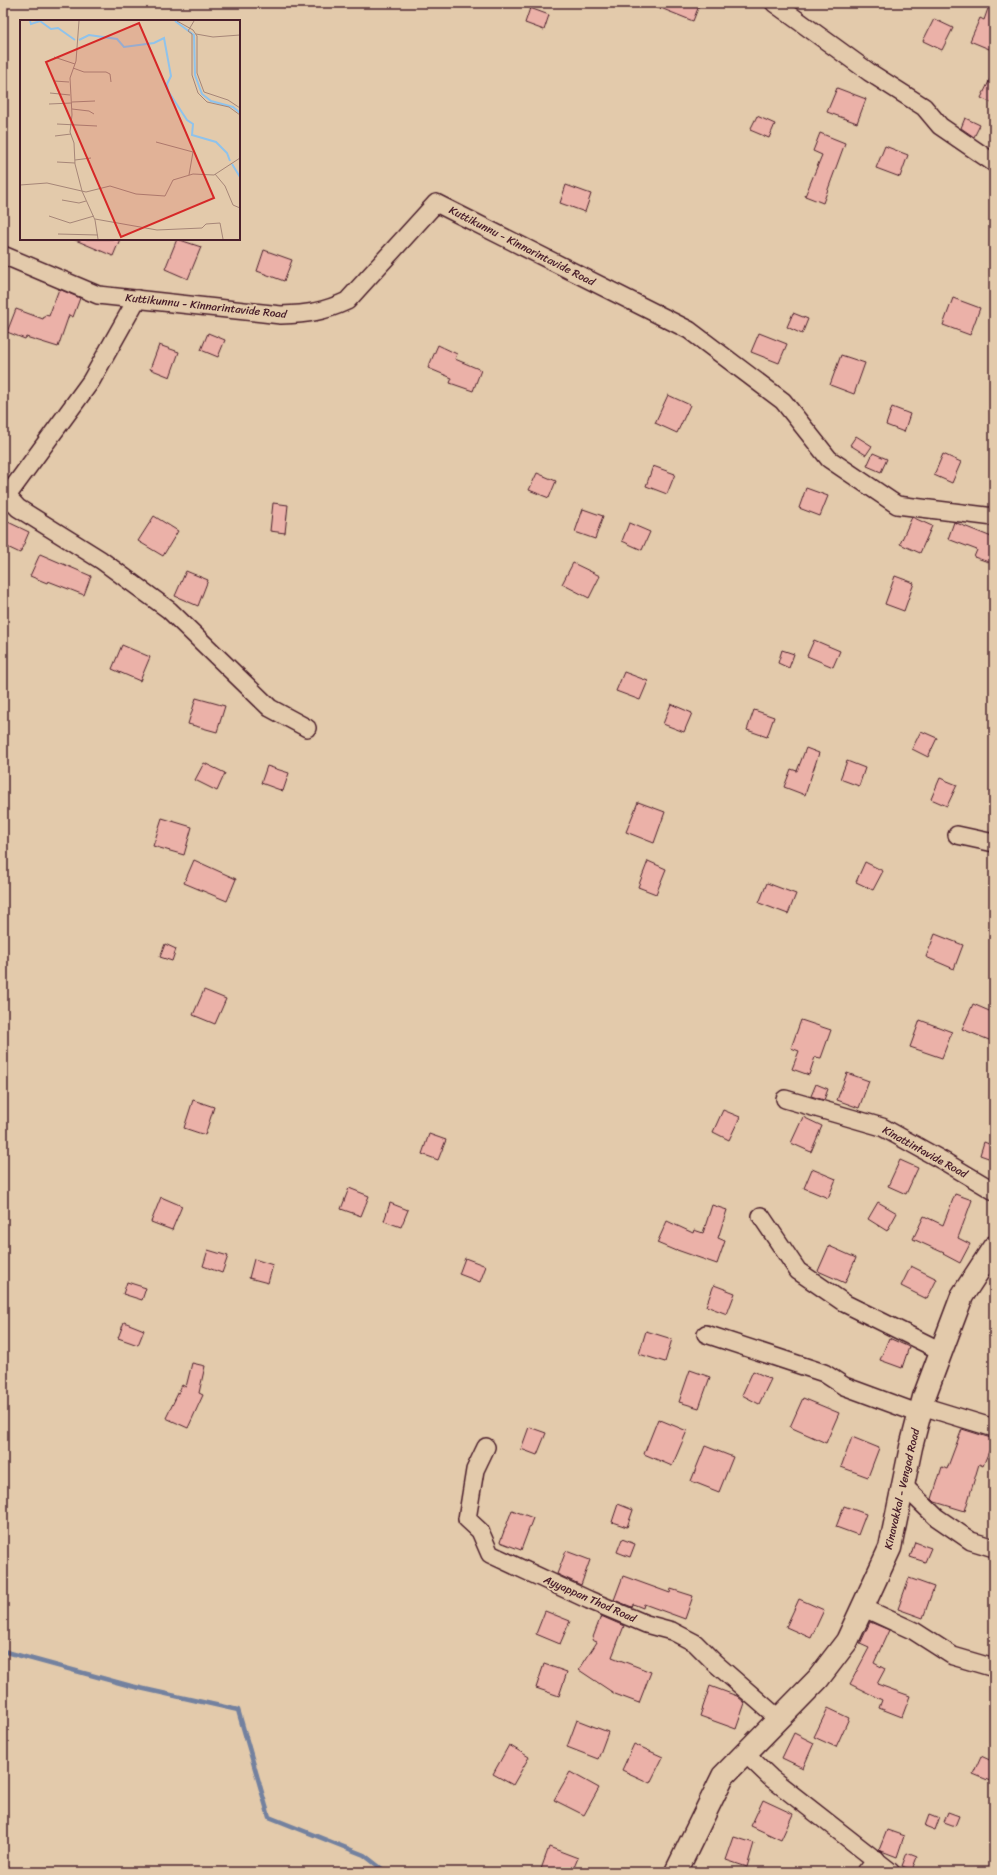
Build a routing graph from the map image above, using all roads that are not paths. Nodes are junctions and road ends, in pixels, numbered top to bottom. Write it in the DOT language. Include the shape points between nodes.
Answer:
graph roads {
  1 [pos="774,3"];
  2 [pos="994,163"];
  3 [pos="3,255"];
  4 [pos="137,299"];
  5 [pos="994,517"];
  6 [pos="307,728"];
  7 [pos="957,835"];
  8 [pos="994,843"];
  9 [pos="785,1099"];
  10 [pos="994,1191"];
  11 [pos="761,1216"];
  12 [pos="994,1247"];
  13 [pos="706,1334"];
  14 [pos="941,1351"];
  15 [pos="921,1410"];
  16 [pos="994,1428"];
  17 [pos="486,1447"];
  18 [pos="903,1485"];
  19 [pos="994,1548"];
  20 [pos="862,1607"];
  21 [pos="994,1668"];
  22 [pos="779,1719"];
  23 [pos="745,1754"];
  24 [pos="871,1866"];
  25 [pos="676,1872"];
  26 [pos="891,1872"];
  1 -- 2 [label="street" via="869,72 924,107 940,126"];
  3 -- 4 [label="street, Kuttikunnu - Kinnarintavide Road" via="98,295"];
  4 -- 5 [label="street, Kuttikunnu - Kinnarintavide Road" via="281,316 328,310 348,301 436,203 689,330 784,401 829,459 897,505"];
  4 -- 6 [label="street" via="91,381 7,496 18,508 101,560 169,610 270,708"];
  7 -- 8 [label="street"];
  9 -- 10 [label="street, Kinattintavide Road" via="882,1127"];
  11 -- 14 [label="street" via="798,1271 846,1304"];
  12 -- 14 [label="main road, Kinavakkal - Vengad Road" via="962,1296"];
  13 -- 15 [label="street" via="824,1373 844,1386"];
  14 -- 15 [label="main road, Kinavakkal - Vengad Road"];
  15 -- 16 [label="street"];
  15 -- 18 [label="main road, Kinavakkal - Vengad Road"];
  17 -- 22 [label="street, Ayyappan Thod Road" via="475,1470 467,1519 480,1531 490,1554 596,1603 646,1624 672,1631 694,1643"];
  18 -- 19 [label="street" via="936,1517 971,1541"];
  18 -- 20 [label="main road, Kinavakkal - Vengad Road" via="890,1548"];
  20 -- 21 [label="street" via="914,1631 952,1656"];
  20 -- 22 [label="main road, Kinavakkal - Vengad Road" via="847,1641 818,1679"];
  22 -- 23 [label="main road, Kinavakkal - Vengad Road"];
  23 -- 24 [label="street"];
  23 -- 25 [label="main road, Kinavakkal - Vengad Road" via="723,1776"];
  24 -- 26 [label="street"];
}
